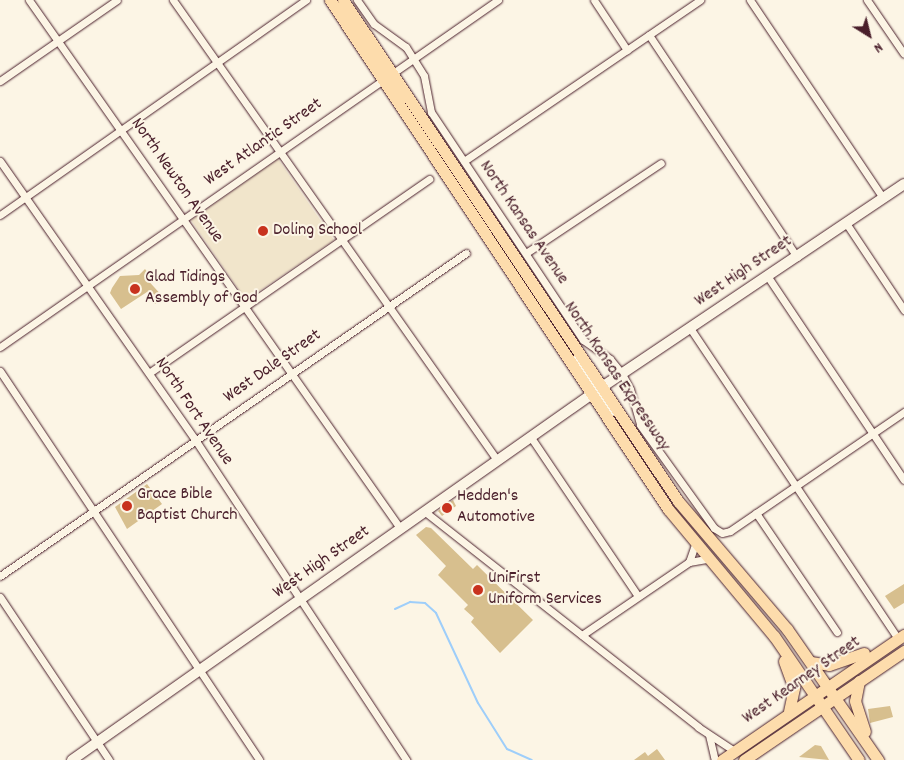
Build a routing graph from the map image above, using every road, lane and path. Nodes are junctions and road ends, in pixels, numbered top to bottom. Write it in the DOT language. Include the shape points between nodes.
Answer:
graph roads {
  1 [pos="29,0"];
  2 [pos="117,0"];
  3 [pos="173,0"];
  4 [pos="306,0"];
  5 [pos="330,0"];
  6 [pos="343,0"];
  7 [pos="356,0"];
  8 [pos="498,0"];
  9 [pos="594,0"];
  10 [pos="700,0"];
  11 [pos="750,0"];
  12 [pos="867,0"];
  13 [pos="649,35"];
  14 [pos="57,40"];
  15 [pos="627,50"];
  16 [pos="904,54"];
  17 [pos="413,57"];
  18 [pos="217,62"];
  19 [pos="392,72"];
  20 [pos="382,79"];
  21 [pos="0,81"];
  22 [pos="121,129"];
  23 [pos="280,151"];
  24 [pos="0,161"];
  25 [pos="464,161"];
  26 [pos="662,163"];
  27 [pos="429,179"];
  28 [pos="904,184"];
  29 [pos="26,198"];
  30 [pos="883,198"];
  31 [pos="0,215"];
  32 [pos="183,218"];
  33 [pos="846,223"];
  34 [pos="341,240"];
  35 [pos="466,253"];
  36 [pos="526,253"];
  37 [pos="797,256"];
  38 [pos="768,277"];
  39 [pos="88,286"];
  40 [pos="245,307"];
  41 [pos="388,307"];
  42 [pos="904,310"];
  43 [pos="690,328"];
  44 [pos="0,347"];
  45 [pos="564,352"];
  46 [pos="0,371"];
  47 [pos="149,373"];
  48 [pos="292,373"];
  49 [pos="622,374"];
  50 [pos="602,387"];
  51 [pos="592,394"];
  52 [pos="904,412"];
  53 [pos="630,429"];
  54 [pos="873,434"];
  55 [pos="530,436"];
  56 [pos="194,438"];
  57 [pos="497,460"];
  58 [pos="904,480"];
  59 [pos="796,486"];
  60 [pos="92,510"];
  61 [pos="424,511"];
  62 [pos="756,513"];
  63 [pos="400,528"];
  64 [pos="696,541"];
  65 [pos="711,558"];
  66 [pos="689,562"];
  67 [pos="0,576"];
  68 [pos="0,596"];
  69 [pos="638,596"];
  70 [pos="299,599"];
  71 [pos="748,602"];
  72 [pos="836,632"];
  73 [pos="582,635"];
  74 [pos="897,638"];
  75 [pos="904,651"];
  76 [pos="811,662"];
  77 [pos="199,671"];
  78 [pos="859,681"];
  79 [pos="827,685"];
  80 [pos="813,694"];
  81 [pos="835,698"];
  82 [pos="822,707"];
  83 [pos="789,711"];
  84 [pos="709,734"];
  85 [pos="97,742"];
  86 [pos="733,750"];
  87 [pos="760,754"];
  88 [pos="72,760"];
  89 [pos="109,760"];
  90 [pos="258,760"];
  91 [pos="405,760"];
  92 [pos="716,760"];
  93 [pos="722,760"];
  94 [pos="744,760"];
  95 [pos="859,760"];
  96 [pos="878,760"];
  97 [pos="884,760"];
  1 -- 14 [label="street, North Newton Avenue"];
  2 -- 14 [label="street"];
  3 -- 18 [label="street"];
  4 -- 18 [label="street"];
  5 -- 20 [label="main road, North Kansas Expressway"];
  6 -- 19 [label="main road, North Kansas Expressway"];
  7 -- 17 [label="street, North Kansas Avenue" via="370,21 397,37"];
  8 -- 17 [label="street, West Atlantic Street"];
  9 -- 15 [label="street"];
  10 -- 13 [label="street"];
  11 -- 30 [label="street"];
  12 -- 16 [label="street"];
  13 -- 15 [label="street"];
  13 -- 37 [label="street"];
  14 -- 21 [label="street"];
  14 -- 22 [label="street, North Newton Avenue"];
  15 -- 25 [label="street"];
  17 -- 19 [label="street, West Atlantic Street"];
  17 -- 25 [label="street, North Kansas Avenue" via="424,76 431,112"];
  18 -- 22 [label="street"];
  18 -- 23 [label="street"];
  19 -- 20 [label="street, West Atlantic Street"];
  19 -- 50 [label="main road, North Kansas Expressway"];
  20 -- 23 [label="street, West Atlantic Street"];
  20 -- 45 [label="main road, North Kansas Expressway"];
  22 -- 29 [label="street"];
  22 -- 32 [label="street, North Newton Avenue"];
  23 -- 32 [label="street, West Atlantic Street"];
  23 -- 34 [label="street"];
  24 -- 29 [label="street, North Fort Avenue"];
  25 -- 36 [label="street, North Kansas Avenue"];
  26 -- 36 [label="street"];
  27 -- 34 [label="street"];
  28 -- 30 [label="street, West High Street"];
  29 -- 31 [label="street"];
  29 -- 39 [label="street, North Fort Avenue"];
  30 -- 33 [label="street, West High Street"];
  32 -- 39 [label="street, West Atlantic Street"];
  32 -- 40 [label="street, North Newton Avenue"];
  33 -- 37 [label="street, West High Street"];
  33 -- 42 [label="street"];
  34 -- 40 [label="street"];
  34 -- 41 [label="street"];
  35 -- 41 [label="street, West Dale Street"];
  36 -- 49 [label="street, North Kansas Avenue" via="583,340 610,359"];
  37 -- 38 [label="street, West High Street"];
  38 -- 43 [label="street, West High Street"];
  38 -- 54 [label="street"];
  39 -- 44 [label="street, West Atlantic Street"];
  39 -- 47 [label="street, North Fort Avenue"];
  40 -- 47 [label="street"];
  40 -- 48 [label="street, North Newton Avenue"];
  41 -- 48 [label="street, West Dale Street"];
  41 -- 57 [label="street"];
  43 -- 49 [label="street, West High Street"];
  43 -- 59 [label="street"];
  45 -- 50 [label="street" via="595,386"];
  45 -- 51 [label="main road, North Kansas Expressway"];
  46 -- 60 [label="street"];
  47 -- 56 [label="street, North Fort Avenue"];
  48 -- 56 [label="street, West Dale Street"];
  48 -- 63 [label="street, North Newton Avenue"];
  49 -- 50 [label="street, West High Street"];
  49 -- 62 [label="street, North Kansas Avenue" via="630,389 640,425 684,490 722,533"];
  50 -- 53 [label="main road, North Kansas Expressway"];
  51 -- 53 [label="street" via="601,398"];
  51 -- 55 [label="street, West High Street"];
  51 -- 64 [label="main road, North Kansas Expressway" via="668,509"];
  52 -- 54 [label="street"];
  53 -- 76 [label="main road, North Kansas Expressway" via="678,501"];
  54 -- 58 [label="street"];
  54 -- 59 [label="street"];
  55 -- 57 [label="street, West High Street"];
  55 -- 69 [label="street"];
  56 -- 60 [label="street, West Dale Street"];
  56 -- 70 [label="street, North Fort Avenue"];
  57 -- 61 [label="street, West High Street"];
  59 -- 62 [label="street"];
  59 -- 74 [label="street"];
  60 -- 67 [label="street, West Dale Street"];
  60 -- 77 [label="street"];
  61 -- 63 [label="street, West High Street"];
  61 -- 73 [label="street"];
  62 -- 72 [label="street"];
  63 -- 70 [label="street, West High Street"];
  64 -- 65 [label="main road, North Kansas Expressway"];
  64 -- 66 [label="street"];
  65 -- 66 [label="street"];
  65 -- 71 [label="main road, North Kansas Expressway"];
  66 -- 69 [label="street"];
  68 -- 85 [label="street"];
  69 -- 73 [label="street"];
  70 -- 77 [label="street, West High Street"];
  70 -- 91 [label="street, North Fort Avenue"];
  71 -- 80 [label="main road, North Kansas Expressway"];
  71 -- 83 [label="main road" via="789,670 794,695"];
  73 -- 84 [label="street"];
  74 -- 76 [label="main road" via="844,662 829,665"];
  74 -- 79 [label="main road, West Kearney Street"];
  75 -- 78 [label="main road, West Kearney Street"];
  76 -- 79 [label="main road, North Kansas Expressway"];
  77 -- 85 [label="street, West High Street"];
  77 -- 90 [label="street"];
  78 -- 81 [label="main road, West Kearney Street"];
  78 -- 97 [label="main road" via="855,692 858,715"];
  79 -- 80 [label="main road, West Kearney Street"];
  79 -- 81 [label="main road, North Kansas Expressway"];
  80 -- 82 [label="main road, North Kansas Expressway"];
  80 -- 83 [label="main road, West Kearney Street"];
  81 -- 82 [label="main road, West Kearney Street"];
  81 -- 96 [label="main road, North Kansas Expressway"];
  82 -- 87 [label="main road, West Kearney Street"];
  82 -- 95 [label="main road, North Kansas Expressway"];
  83 -- 86 [label="main road, West Kearney Street"];
  84 -- 86 [label="street"];
  84 -- 92 [label="street"];
  85 -- 88 [label="street, West High Street"];
  85 -- 89 [label="street"];
  86 -- 93 [label="main road, West Kearney Street"];
  87 -- 94 [label="main road, West Kearney Street"];
}
